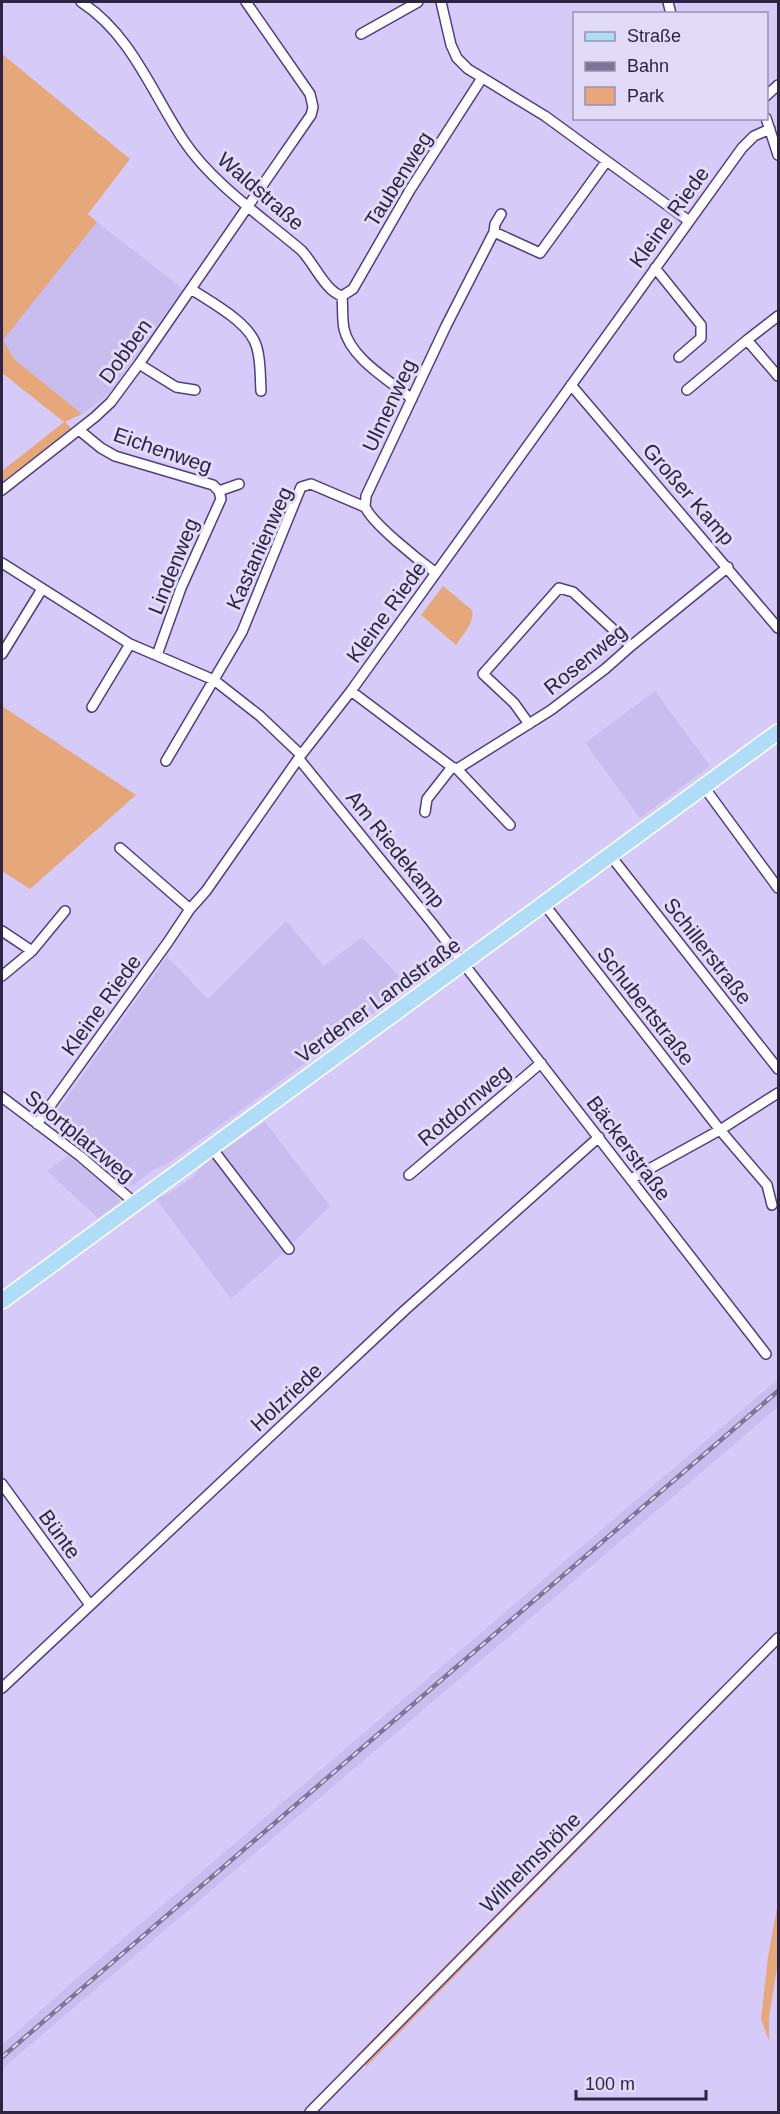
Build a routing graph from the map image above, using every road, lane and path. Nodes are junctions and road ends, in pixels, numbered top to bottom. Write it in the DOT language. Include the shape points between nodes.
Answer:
graph roads {
  1 [pos="81,2"];
  2 [pos="246,2"];
  3 [pos="417,2"];
  4 [pos="441,2"];
  5 [pos="361,34"];
  6 [pos="482,78"];
  7 [pos="767,120"];
  8 [pos="770,129"];
  9 [pos="778,155"];
  10 [pos="606,162"];
  11 [pos="249,206"];
  12 [pos="501,214"];
  13 [pos="689,221"];
  14 [pos="494,232"];
  15 [pos="655,268"];
  16 [pos="191,289"];
  17 [pos="342,296"];
  18 [pos="778,316"];
  19 [pos="747,340"];
  20 [pos="679,357"];
  21 [pos="140,364"];
  22 [pos="778,376"];
  23 [pos="572,385"];
  24 [pos="195,390"];
  25 [pos="687,390"];
  26 [pos="261,391"];
  27 [pos="412,399"];
  28 [pos="79,430"];
  29 [pos="239,484"];
  30 [pos="2,490"];
  31 [pos="219,491"];
  32 [pos="365,507"];
  33 [pos="2,563"];
  34 [pos="728,567"];
  35 [pos="436,573"];
  36 [pos="42,590"];
  37 [pos="778,628"];
  38 [pos="130,644"];
  39 [pos="631,646"];
  40 [pos="2,654"];
  41 [pos="157,656"];
  42 [pos="214,680"];
  43 [pos="351,691"];
  44 [pos="92,707"];
  45 [pos="529,724"];
  46 [pos="778,732"];
  47 [pos="300,757"];
  48 [pos="166,761"];
  49 [pos="455,768"];
  50 [pos="704,787"];
  51 [pos="425,812"];
  52 [pos="510,825"];
  53 [pos="120,848"];
  54 [pos="610,855"];
  55 [pos="778,888"];
  56 [pos="544,904"];
  57 [pos="190,909"];
  58 [pos="65,911"];
  59 [pos="2,931"];
  60 [pos="32,951"];
  61 [pos="463,964"];
  62 [pos="2,976"];
  63 [pos="541,1063"];
  64 [pos="778,1070"];
  65 [pos="778,1094"];
  66 [pos="2,1097"];
  67 [pos="37,1124"];
  68 [pos="720,1130"];
  69 [pos="599,1137"];
  70 [pos="212,1147"];
  71 [pos="409,1175"];
  72 [pos="631,1179"];
  73 [pos="135,1203"];
  74 [pos="772,1205"];
  75 [pos="289,1249"];
  76 [pos="2,1301"];
  77 [pos="766,1354"];
  78 [pos="2,1484"];
  79 [pos="90,1605"];
  80 [pos="778,1638"];
  81 [pos="2,1688"];
  82 [pos="310,2112"];
  1 -- 11 [label="street, Waldstraße" via="108,23 205,167"];
  2 -- 11 [label="street, Dobben" via="310,94 313,107 306,125"];
  3 -- 5 [label="street"];
  4 -- 6 [label="street" via="451,45 463,63"];
  6 -- 10 [label="street" via="544,116"];
  6 -- 17 [label="street, Taubenweg" via="410,190 353,289"];
  7 -- 8 [label="street"];
  8 -- 9 [label="street"];
  8 -- 13 [label="street, Kleine Riede" via="754,136 742,148"];
  10 -- 13 [label="street"];
  10 -- 14 [label="street" via="540,253"];
  11 -- 16 [label="street, Dobben"];
  11 -- 17 [label="street, Waldstraße" via="302,250 330,289"];
  12 -- 14 [label="street, Ulmenweg"];
  13 -- 15 [label="street, Kleine Riede"];
  14 -- 27 [label="street, Ulmenweg"];
  15 -- 20 [label="street" via="701,325 701,338"];
  15 -- 23 [label="street, Kleine Riede"];
  16 -- 21 [label="street, Dobben"];
  16 -- 26 [label="street" via="252,334"];
  17 -- 27 [label="street" via="344,328 357,355"];
  18 -- 19 [label="street"];
  19 -- 22 [label="street"];
  19 -- 25 [label="street"];
  21 -- 24 [label="street" via="176,387"];
  21 -- 28 [label="street, Dobben" via="111,402"];
  23 -- 34 [label="street, Großer Kamp"];
  23 -- 35 [label="street, Kleine Riede"];
  27 -- 32 [label="street, Ulmenweg" via="366,496"];
  28 -- 30 [label="street, Dobben"];
  28 -- 31 [label="street, Eichenweg" via="115,456 213,485"];
  29 -- 31 [label="street, Eichenweg"];
  31 -- 41 [label="street, Lindenweg" via="221,499 181,588"];
  32 -- 35 [label="street" via="400,544"];
  32 -- 42 [label="street, Kastanienweg" via="311,484 301,487 242,632"];
  33 -- 36 [label="street, Am Riedekamp"];
  34 -- 37 [label="street, Großer Kamp"];
  34 -- 39 [label="street, Rosenweg"];
  35 -- 43 [label="street, Kleine Riede"];
  36 -- 38 [label="street, Am Riedekamp"];
  36 -- 40 [label="street"];
  38 -- 41 [label="street, Am Riedekamp"];
  38 -- 44 [label="street"];
  39 -- 45 [label="street, Rosenweg"];
  39 -- 45 [label="street" via="573,592 558,588 483,674 514,703"];
  41 -- 42 [label="street, Am Riedekamp"];
  42 -- 47 [label="street, Am Riedekamp" via="261,716"];
  42 -- 48 [label="street"];
  43 -- 47 [label="street, Kleine Riede"];
  43 -- 49 [label="street"];
  45 -- 49 [label="street, Rosenweg"];
  46 -- 50 [label="main road, Verdener Landstraße"];
  47 -- 57 [label="street, Kleine Riede"];
  47 -- 61 [label="street, Am Riedekamp"];
  49 -- 51 [label="street, Rosenweg" via="427,799"];
  49 -- 52 [label="street"];
  50 -- 54 [label="main road, Verdener Landstraße"];
  50 -- 55 [label="street"];
  53 -- 57 [label="street"];
  54 -- 56 [label="main road, Verdener Landstraße"];
  54 -- 64 [label="street, Schillerstraße"];
  56 -- 61 [label="main road, Verdener Landstraße"];
  56 -- 68 [label="street, Schubertstraße"];
  57 -- 67 [label="street, Kleine Riede"];
  58 -- 60 [label="street"];
  59 -- 60 [label="street"];
  60 -- 62 [label="street"];
  61 -- 63 [label="street, Bäckerstraße"];
  61 -- 70 [label="main road, Verdener Landstraße"];
  63 -- 69 [label="street, Bäckerstraße"];
  63 -- 71 [label="street, Rotdornweg"];
  65 -- 68 [label="street"];
  66 -- 67 [label="street, Sportplatzweg"];
  67 -- 73 [label="street, Sportplatzweg"];
  68 -- 72 [label="street"];
  68 -- 74 [label="street, Schubertstraße" via="767,1185"];
  69 -- 72 [label="street, Bäckerstraße"];
  69 -- 79 [label="street, Holzriede" via="396,1318"];
  70 -- 73 [label="main road, Verdener Landstraße"];
  70 -- 75 [label="street"];
  72 -- 77 [label="street, Bäckerstraße"];
  73 -- 76 [label="main road, Verdener Landstraße"];
  78 -- 79 [label="street, Bünte"];
  79 -- 81 [label="street, Holzriede"];
  80 -- 82 [label="street, Wilhelmshöhe"];
}
